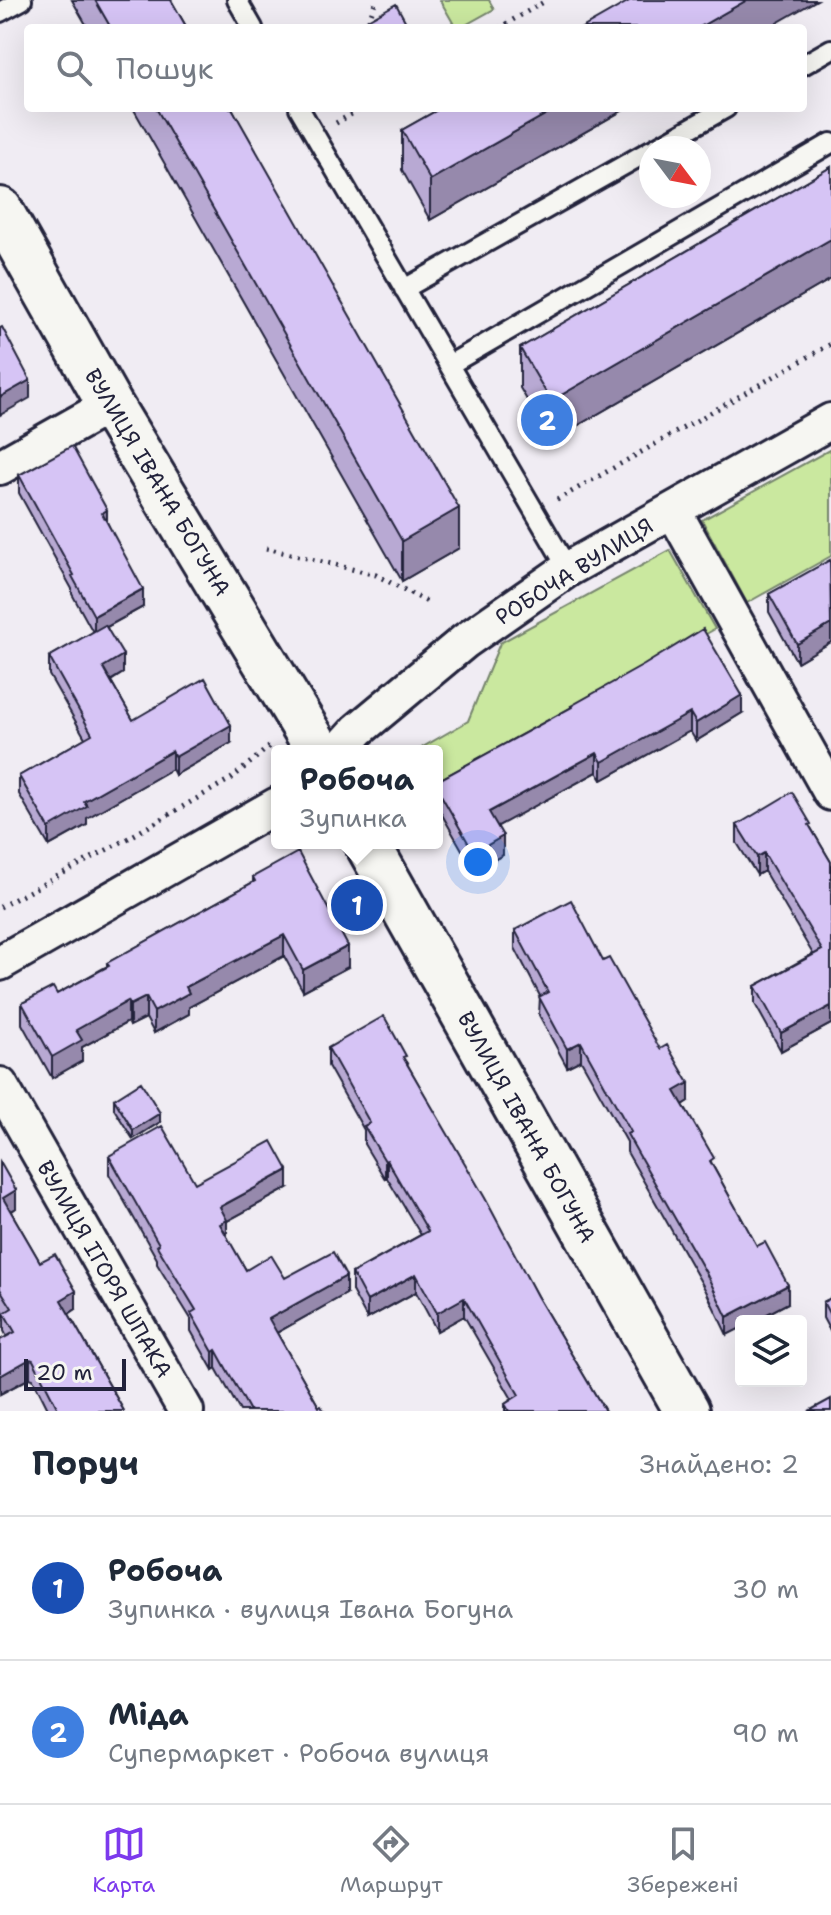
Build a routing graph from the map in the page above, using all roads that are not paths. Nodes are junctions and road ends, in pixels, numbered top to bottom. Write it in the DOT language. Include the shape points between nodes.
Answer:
graph roads {
  1 [pos="22,0"];
  2 [pos="237,0"];
  3 [pos="0,12"];
  4 [pos="251,24"];
  5 [pos="831,49"];
  6 [pos="807,63"];
  7 [pos="301,112"];
  8 [pos="719,112"];
  9 [pos="676,136"];
  10 [pos="831,143"];
  11 [pos="639,157"];
  12 [pos="0,210"];
  13 [pos="404,289"];
  14 [pos="449,365"];
  15 [pos="110,405"];
  16 [pos="831,421"];
  17 [pos="0,467"];
  18 [pos="673,510"];
  19 [pos="568,569"];
  20 [pos="315,745"];
  21 [pos="344,745"];
  22 [pos="831,793"];
  23 [pos="271,808"];
  24 [pos="370,849"];
  25 [pos="0,963"];
  26 [pos="0,1085"];
  27 [pos="186,1411"];
  28 [pos="687,1411"];
  1 -- 3 [label="lane"];
  2 -- 4 [label="lane"];
  5 -- 6 [label="lane"];
  7 -- 13 [label="lane"];
  8 -- 9 [label="lane"];
  10 -- 14 [label="lane"];
  11 -- 13 [label="lane"];
  12 -- 15 [label="street, ВУЛИЦЯ ІВАНА БОГУНА"];
  13 -- 14 [label="lane"];
  14 -- 19 [label="lane"];
  15 -- 17 [label="street"];
  15 -- 20 [label="street, ВУЛИЦЯ ІВАНА БОГУНА"];
  16 -- 18 [label="street, РОБОЧА ВУЛИЦЯ"];
  18 -- 19 [label="street, РОБОЧА ВУЛИЦЯ"];
  18 -- 22 [label="street"];
  19 -- 21 [label="street, РОБОЧА ВУЛИЦЯ" via="465,641"];
  23 -- 25 [label="street"];
  24 -- 28 [label="street, ВУЛИЦЯ ІВАНА БОГУНА"];
  26 -- 27 [label="street, ВУЛИЦЯ ІГОРЯ ШПАКА"];
}
